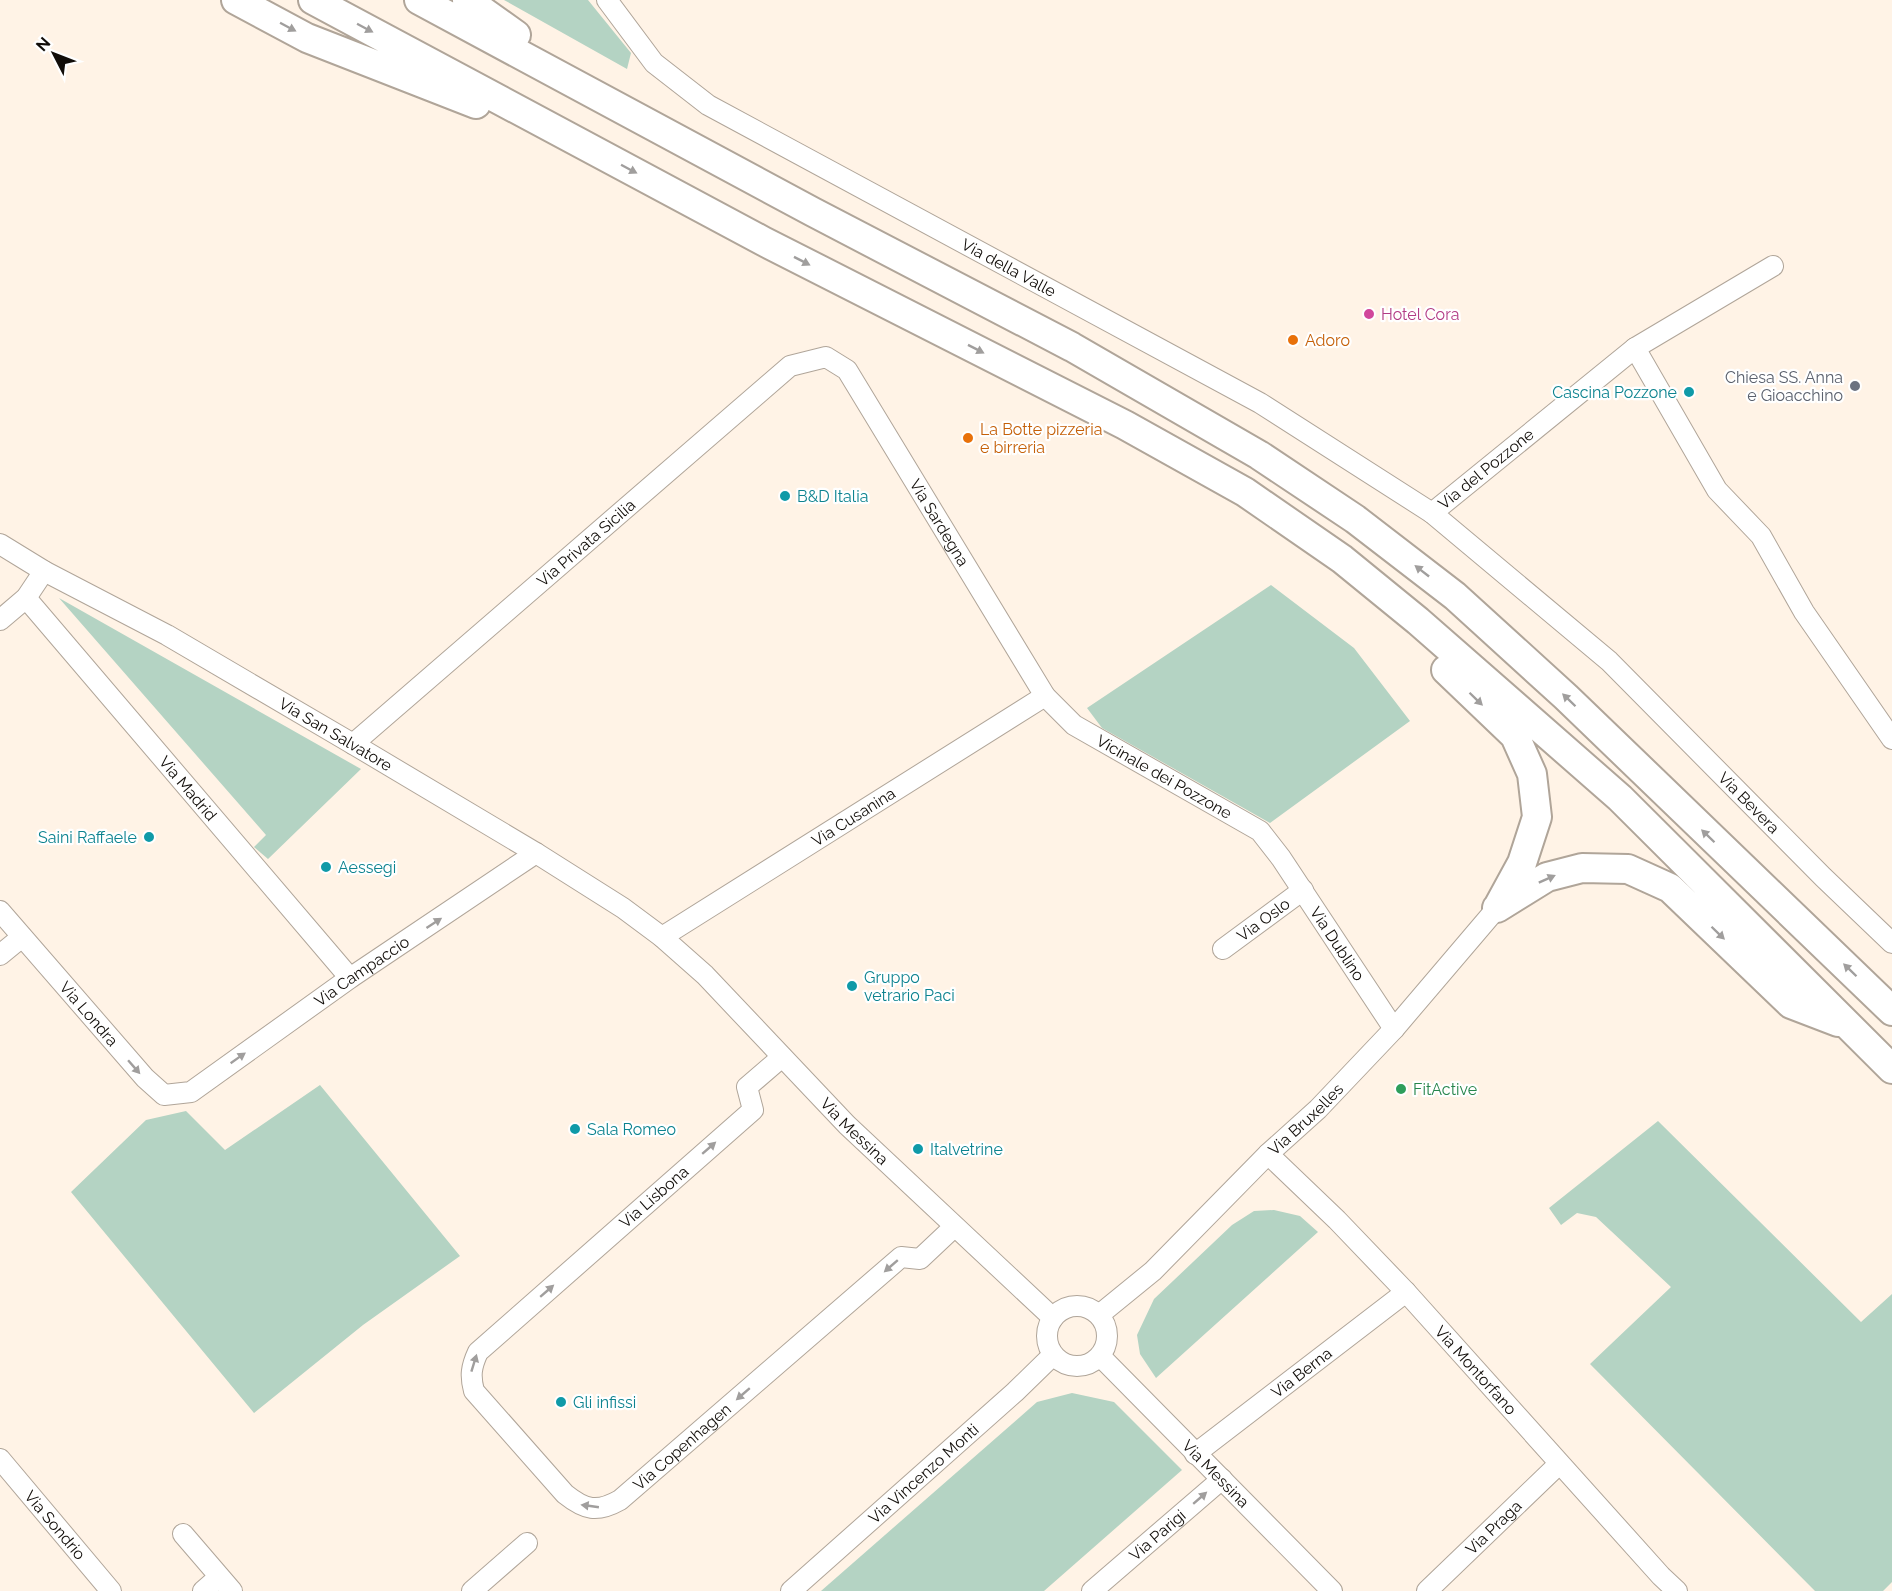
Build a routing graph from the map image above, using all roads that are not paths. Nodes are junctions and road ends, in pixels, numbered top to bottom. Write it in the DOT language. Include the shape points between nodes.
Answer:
graph roads {
  1 [pos="236,0"];
  2 [pos="314,0"];
  3 [pos="419,0"];
  4 [pos="467,0"];
  5 [pos="607,0"];
  6 [pos="611,102"];
  7 [pos="600,154"];
  8 [pos="1773,266"];
  9 [pos="1635,348"];
  10 [pos="826,357"];
  11 [pos="1432,513"];
  12 [pos="0,544"];
  13 [pos="44,571"];
  14 [pos="26,598"];
  15 [pos="0,620"];
  16 [pos="1418,621"];
  17 [pos="1609,661"];
  18 [pos="1045,696"];
  19 [pos="1892,739"];
  20 [pos="353,744"];
  21 [pos="536,854"];
  22 [pos="1281,858"];
  23 [pos="1303,890"];
  24 [pos="1497,909"];
  25 [pos="0,911"];
  26 [pos="22,937"];
  27 [pos="662,937"];
  28 [pos="1892,943"];
  29 [pos="1223,949"];
  30 [pos="0,955"];
  31 [pos="350,978"];
  32 [pos="1891,1010"];
  33 [pos="1849,1027"];
  34 [pos="1394,1029"];
  35 [pos="782,1057"];
  36 [pos="1892,1070"];
  37 [pos="191,1092"];
  38 [pos="1268,1154"];
  39 [pos="954,1227"];
  40 [pos="1406,1292"];
  41 [pos="1099,1315"];
  42 [pos="1053,1318"];
  43 [pos="503,1330"];
  44 [pos="1053,1355"];
  45 [pos="1100,1356"];
  46 [pos="1196,1454"];
  47 [pos="0,1459"];
  48 [pos="1559,1464"];
  49 [pos="1222,1479"];
  50 [pos="183,1534"];
  51 [pos="527,1543"];
  52 [pos="225,1584"];
  53 [pos="476,1590"];
  54 [pos="111,1591"];
  55 [pos="203,1591"];
  56 [pos="790,1591"];
  57 [pos="1092,1591"];
  58 [pos="1332,1591"];
  59 [pos="1426,1591"];
  60 [pos="1677,1591"];
  1 -- 7 [label="highway, one-way" via="307,38"];
  2 -- 7 [label="highway, one-way"];
  3 -- 6 [label="highway"];
  4 -- 6 [label="highway"];
  5 -- 11 [label="street, Via della Valle" via="654,63 708,105 1260,403"];
  32 -- 6 [label="highway, one-way" via="1566,697 1455,596 1355,519 1259,455 1072,347"];
  7 -- 16 [label="highway, one-way" via="1125,425 1245,492 1342,559"];
  8 -- 9 [label="street, Via del Pozzone"];
  9 -- 11 [label="street, Via del Pozzone"];
  9 -- 19 [label="street" via="1718,490 1761,536 1804,612"];
  10 -- 18 [label="street, Via Sardegna" via="848,370"];
  10 -- 20 [label="street, Via Privata Sicilia" via="790,366"];
  11 -- 17 [label="street, Via del Pozzone"];
  12 -- 13 [label="street, Via San Salvatore"];
  13 -- 14 [label="street"];
  13 -- 20 [label="street, Via San Salvatore" via="167,635"];
  14 -- 15 [label="street"];
  14 -- 31 [label="street, Via Madrid"];
  16 -- 24 [label="highway, one-way" via="1426,651 1515,736 1532,774 1537,817 1522,863"];
  16 -- 33 [label="highway" via="1620,798"];
  17 -- 28 [label="street, Via Bevera"];
  18 -- 22 [label="street, Vicinale dei Pozzone" via="1074,725 1260,831"];
  18 -- 27 [label="street, Via Cusanina"];
  20 -- 21 [label="street, Via San Salvatore"];
  21 -- 27 [label="street, Via San Salvatore"];
  31 -- 21 [label="street, Via Campaccio, one-way"];
  22 -- 23 [label="street, Via Dublino"];
  23 -- 29 [label="street, Via Oslo"];
  23 -- 34 [label="street, Via Dublino"];
  24 -- 33 [label="highway, one-way" via="1547,877 1582,868 1628,869 1670,888 1791,1004"];
  24 -- 34 [label="street, Via Bruxelles"];
  25 -- 26 [label="street, Via Londra"];
  26 -- 30 [label="street"];
  26 -- 37 [label="street, Via Londra, one-way" via="144,1078 164,1095"];
  27 -- 35 [label="street, Via Messina"];
  37 -- 31 [label="street, Via Campaccio, one-way"];
  33 -- 36 [label="highway"];
  34 -- 38 [label="street, Via Bruxelles"];
  35 -- 39 [label="street, Via Messina"];
  43 -- 35 [label="street, Via Lisbona, one-way" via="753,1110 747,1087"];
  38 -- 40 [label="street, Via Montorfano"];
  38 -- 41 [label="street, Via Bruxelles" via="1153,1270"];
  39 -- 42 [label="street, Via Messina"];
  39 -- 43 [label="street, Via Copenhagen, one-way" via="920,1259 901,1257 608,1507 592,1509 565,1494 474,1391 474,1359"];
  40 -- 46 [label="street, Via Berna"];
  40 -- 48 [label="street, Via Montorfano"];
  41 -- 42 [label="street" via="1084,1306 1075,1306"];
  41 -- 45 [label="street" via="1107,1340"];
  42 -- 44 [label="street" via="1047,1336"];
  44 -- 45 [label="street" via="1071,1366 1091,1363"];
  44 -- 56 [label="street, Via Vincenzo Monti"];
  45 -- 46 [label="street, Via Messina"];
  46 -- 49 [label="street, Via Messina"];
  47 -- 54 [label="street, Via Sondrio"];
  48 -- 59 [label="street, Via Praga"];
  48 -- 60 [label="street, Via Montorfano"];
  57 -- 49 [label="street, Via Parigi, one-way"];
  49 -- 58 [label="street, Via Messina"];
  50 -- 52 [label="street"];
  51 -- 53 [label="street"];
  52 -- 55 [label="street"];
}
